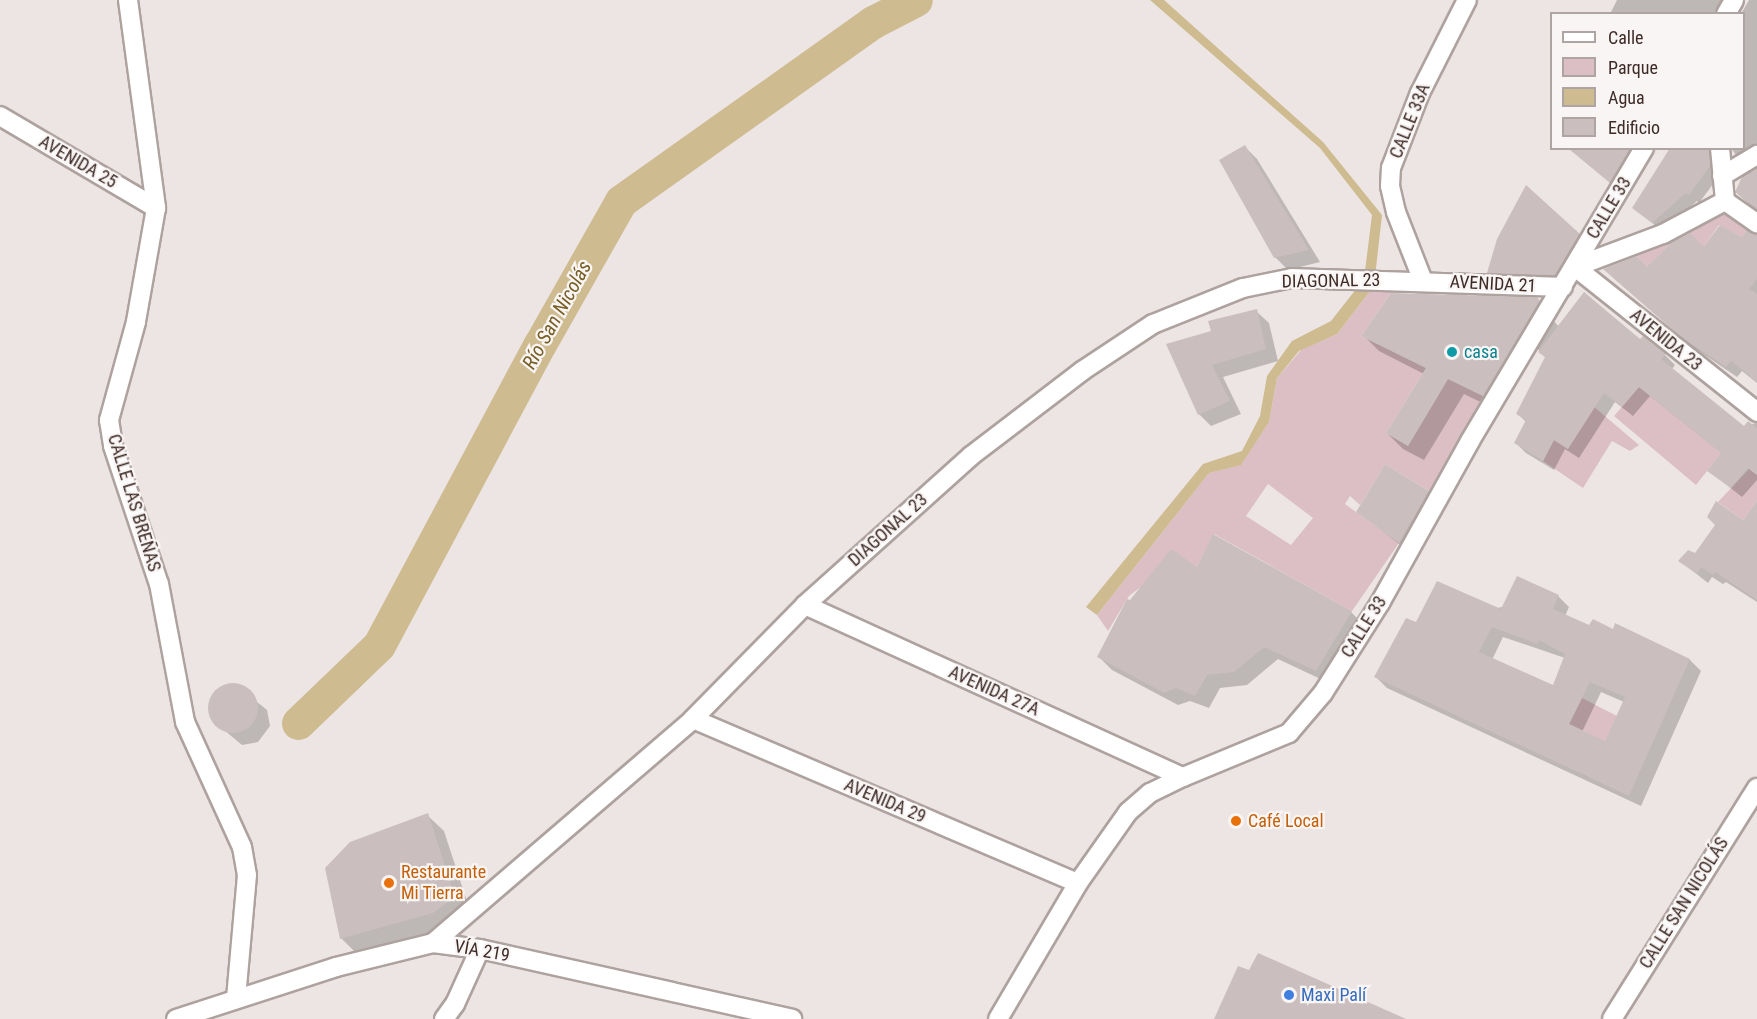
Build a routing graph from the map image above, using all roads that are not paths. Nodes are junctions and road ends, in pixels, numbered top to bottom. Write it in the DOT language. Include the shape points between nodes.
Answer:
graph roads {
  1 [pos="128,0"];
  2 [pos="1467,0"];
  3 [pos="0,116"];
  4 [pos="1643,150"];
  5 [pos="1720,150"];
  6 [pos="1757,155"];
  7 [pos="1722,176"];
  8 [pos="1725,201"];
  9 [pos="156,208"];
  10 [pos="1757,223"];
  11 [pos="1575,267"];
  12 [pos="1423,280"];
  13 [pos="1563,287"];
  14 [pos="1757,412"];
  15 [pos="805,605"];
  16 [pos="693,720"];
  17 [pos="1183,777"];
  18 [pos="1757,788"];
  19 [pos="1078,883"];
  20 [pos="433,943"];
  21 [pos="480,949"];
  22 [pos="236,998"];
  23 [pos="185,1017"];
  24 [pos="444,1019"];
  25 [pos="792,1019"];
  26 [pos="998,1019"];
  27 [pos="1612,1019"];
  1 -- 9 [label="street, CALLE LAS BREÑAS"];
  2 -- 12 [label="street, CALLE 33A" via="1420,93 1391,168 1390,186 1396,212"];
  3 -- 9 [label="street, AVENIDA 25"];
  4 -- 11 [label="street, CALLE 33"];
  5 -- 7 [label="street"];
  6 -- 7 [label="street"];
  7 -- 8 [label="street"];
  8 -- 10 [label="street"];
  8 -- 11 [label="street" via="1663,234"];
  9 -- 22 [label="street, CALLE LAS BREÑAS" via="136,322 109,420 113,446 159,585 185,722 242,847 247,875"];
  11 -- 13 [label="street, CALLE 33"];
  11 -- 14 [label="street, AVENIDA 23"];
  12 -- 13 [label="street, AVENIDA 21"];
  12 -- 15 [label="street, DIAGONAL 23" via="1292,278 1243,288 1153,324 1082,371 971,456"];
  13 -- 17 [label="street, CALLE 33" via="1470,441 1380,603 1323,693 1288,733"];
  15 -- 16 [label="street, DIAGONAL 23"];
  15 -- 17 [label="street, AVENIDA 27A"];
  16 -- 19 [label="street, AVENIDA 29"];
  16 -- 20 [label="street, DIAGONAL 23"];
  17 -- 19 [label="street, CALLE 33" via="1150,793 1128,812"];
  18 -- 27 [label="street, CALLE SAN NICOLÁS"];
  19 -- 26 [label="street, CALLE 33"];
  20 -- 21 [label="street, VÍA 219"];
  20 -- 22 [label="street, VÍA 219" via="384,952"];
  21 -- 24 [label="street"];
  21 -- 25 [label="street, VÍA 219"];
  22 -- 23 [label="street, VÍA 219"];
}
